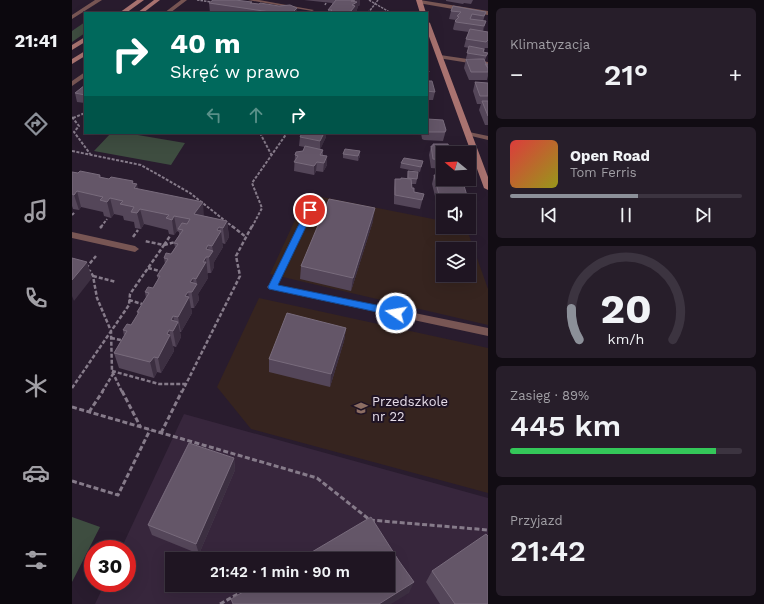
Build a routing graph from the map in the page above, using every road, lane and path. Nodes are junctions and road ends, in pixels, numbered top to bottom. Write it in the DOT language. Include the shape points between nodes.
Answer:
graph roads {
  1 [pos="99,0"];
  2 [pos="141,0"];
  3 [pos="157,0"];
  4 [pos="184,0"];
  5 [pos="250,0"];
  6 [pos="369,0"];
  7 [pos="378,0"];
  8 [pos="419,1"];
  9 [pos="375,4"];
  10 [pos="312,10"];
  11 [pos="123,12"];
  12 [pos="141,12"];
  13 [pos="168,12"];
  14 [pos="369,12"];
  15 [pos="389,12"];
  16 [pos="424,12"];
  17 [pos="488,14"];
  18 [pos="72,17"];
  19 [pos="428,25"];
  20 [pos="84,40"];
  21 [pos="72,48"];
  22 [pos="84,53"];
  23 [pos="440,56"];
  24 [pos="72,62"];
  25 [pos="488,64"];
  26 [pos="84,75"];
  27 [pos="72,84"];
  28 [pos="84,113"];
  29 [pos="72,117"];
  30 [pos="73,134"];
  31 [pos="261,134"];
  32 [pos="286,134"];
  33 [pos="469,134"];
  34 [pos="488,138"];
  35 [pos="72,150"];
  36 [pos="92,155"];
  37 [pos="272,156"];
  38 [pos="488,188"];
  39 [pos="310,210"];
  40 [pos="75,212"];
  41 [pos="72,215"];
  42 [pos="107,219"];
  43 [pos="97,232"];
  44 [pos="72,235"];
  45 [pos="170,236"];
  46 [pos="246,237"];
  47 [pos="132,239"];
  48 [pos="175,242"];
  49 [pos="164,245"];
  50 [pos="135,249"];
  51 [pos="96,256"];
  52 [pos="148,268"];
  53 [pos="160,271"];
  54 [pos="93,276"];
  55 [pos="116,282"];
  56 [pos="272,287"];
  57 [pos="129,300"];
  58 [pos="142,304"];
  59 [pos="111,331"];
  60 [pos="488,332"];
  61 [pos="111,338"];
  62 [pos="121,340"];
  63 [pos="113,372"];
  64 [pos="186,384"];
  65 [pos="72,388"];
  66 [pos="72,407"];
  67 [pos="89,412"];
  68 [pos="140,427"];
  69 [pos="150,430"];
  70 [pos="161,433"];
  71 [pos="72,481"];
  72 [pos="370,520"];
  73 [pos="364,523"];
  74 [pos="488,530"];
  75 [pos="241,592"];
  76 [pos="220,604"];
  1 -- 18 [label="street"];
  2 -- 11 [label="street"];
  3 -- 12 [label="street"];
  4 -- 13 [label="street"];
  5 -- 10 [label="lane"];
  6 -- 9 [label="path"];
  7 -- 9 [label="path"];
  8 -- 16 [label="street"];
  8 -- 17 [label="street"];
  9 -- 14 [label="path"];
  9 -- 15 [label="path"];
  19 -- 23 [label="street"];
  20 -- 21 [label="street"];
  22 -- 24 [label="street"];
  23 -- 25 [label="street"];
  23 -- 33 [label="street"];
  26 -- 27 [label="street"];
  28 -- 29 [label="path"];
  29 -- 30 [label="path" via="80,126"];
  30 -- 36 [label="path"];
  31 -- 37 [label="path"];
  32 -- 37 [label="path"];
  33 -- 34 [label="lane"];
  33 -- 38 [label="street"];
  35 -- 36 [label="path"];
  36 -- 46 [label="path" via="141,166 190,193"];
  37 -- 46 [label="path" via="252,183 262,208"];
  39 -- 56 [label="lane"];
  40 -- 41 [label="path"];
  42 -- 43 [label="path"];
  44 -- 50 [label="lane"];
  45 -- 49 [label="path"];
  46 -- 64 [label="path" via="236,256 240,276"];
  47 -- 49 [label="path"];
  48 -- 49 [label="path"];
  49 -- 52 [label="path"];
  51 -- 54 [label="path" via="85,270 90,271"];
  52 -- 53 [label="path"];
  52 -- 57 [label="path" via="130,294"];
  54 -- 55 [label="path"];
  54 -- 59 [label="path" via="97,298"];
  56 -- 60 [label="street"];
  57 -- 58 [label="path"];
  57 -- 59 [label="path"];
  59 -- 61 [label="path"];
  59 -- 65 [label="path"];
  61 -- 62 [label="path"];
  61 -- 63 [label="path"];
  63 -- 64 [label="path" via="159,384"];
  63 -- 67 [label="path"];
  63 -- 68 [label="path"];
  64 -- 70 [label="path"];
  66 -- 67 [label="path"];
  67 -- 68 [label="path"];
  68 -- 69 [label="path"];
  69 -- 70 [label="path"];
  69 -- 71 [label="path" via="118,495"];
  70 -- 72 [label="path" via="317,478"];
  72 -- 73 [label="path"];
  72 -- 74 [label="path"];
  75 -- 76 [label="path"];
}
